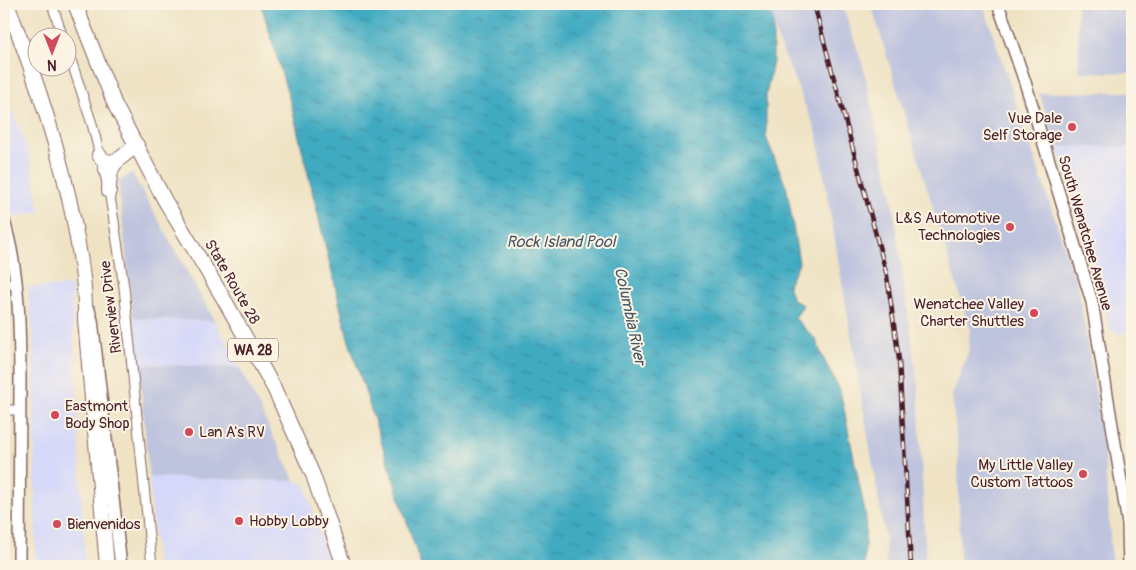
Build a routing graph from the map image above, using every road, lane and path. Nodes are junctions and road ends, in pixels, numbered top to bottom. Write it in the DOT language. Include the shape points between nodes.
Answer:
graph roads {
  1 [pos="8,4"];
  2 [pos="52,4"];
  3 [pos="75,4"];
  4 [pos="998,4"];
  5 [pos="60,28"];
  6 [pos="77,78"];
  7 [pos="137,146"];
  8 [pos="99,155"];
  9 [pos="119,159"];
  10 [pos="109,191"];
  11 [pos="4,221"];
  12 [pos="4,284"];
  13 [pos="17,284"];
  14 [pos="86,302"];
  15 [pos="4,410"];
  16 [pos="20,410"];
  17 [pos="1129,508"];
  18 [pos="19,566"];
  19 [pos="107,566"];
  20 [pos="121,566"];
  21 [pos="152,566"];
  22 [pos="344,566"];
  23 [pos="1129,566"];
  1 -- 14 [label="highway" via="54,136 76,230"];
  2 -- 5 [label="street"];
  3 -- 7 [label="highway, State Route 28 / WA 28" via="115,105"];
  4 -- 17 [label="main road, South Wenatchee Avenue" via="1092,302"];
  6 -- 8 [label="street, Riverview Drive"];
  7 -- 9 [label="highway"];
  7 -- 22 [label="highway, State Route 28 / WA 28" via="164,199 274,388 314,475"];
  8 -- 9 [label="highway" via="108,162"];
  8 -- 10 [label="street, Riverview Drive"];
  9 -- 10 [label="highway" via="110,171"];
  10 -- 21 [label="street, Riverview Drive" via="124,287"];
  11 -- 13 [label="main road"];
  12 -- 13 [label="street"];
  13 -- 16 [label="main road"];
  14 -- 19 [label="highway"];
  14 -- 20 [label="main road" via="92,320"];
  15 -- 16 [label="street"];
  16 -- 18 [label="main road"];
  17 -- 23 [label="main road, South Wenatchee Avenue"];
}
